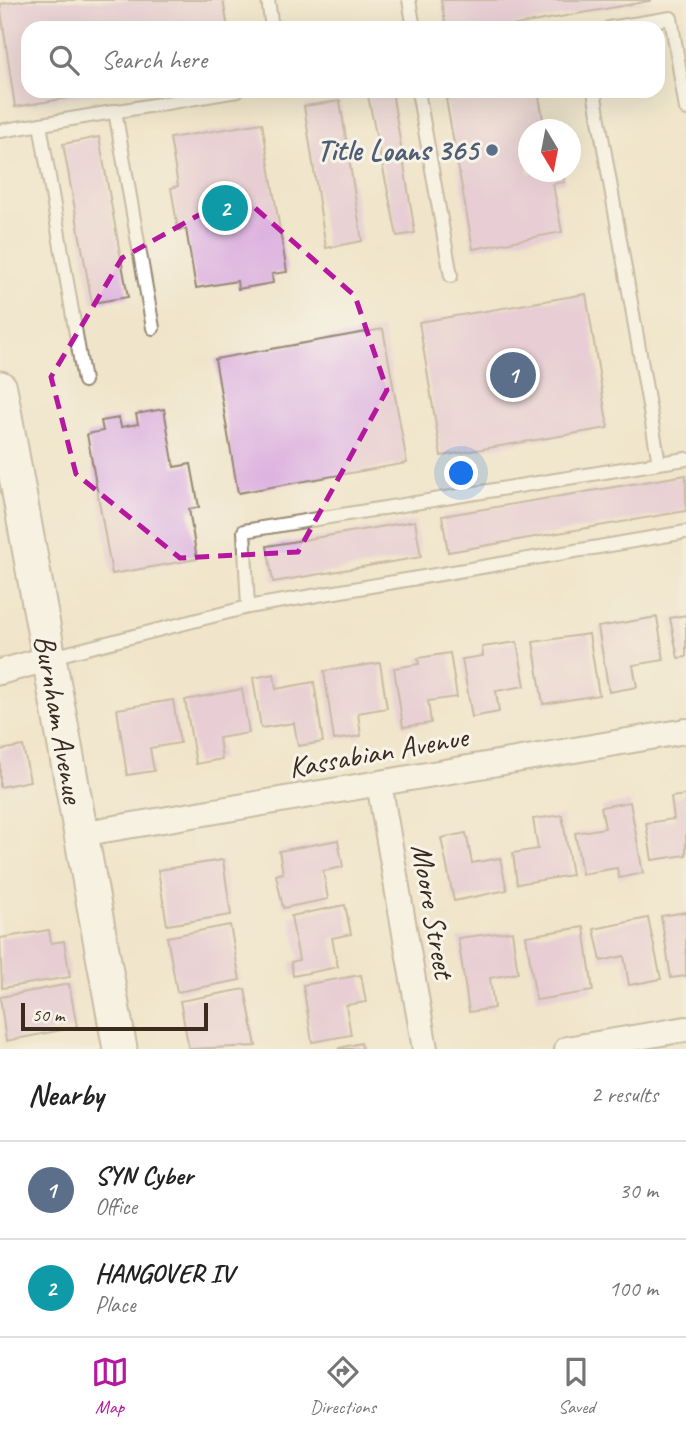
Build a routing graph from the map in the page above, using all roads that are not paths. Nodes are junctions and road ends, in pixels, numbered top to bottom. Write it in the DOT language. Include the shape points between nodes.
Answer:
graph roads {
  1 [pos="268,0"];
  2 [pos="409,0"];
  3 [pos="271,21"];
  4 [pos="413,21"];
  5 [pos="652,21"];
  6 [pos="194,98"];
  7 [pos="419,98"];
  8 [pos="595,98"];
  9 [pos="686,109"];
  10 [pos="115,111"];
  11 [pos="40,124"];
  12 [pos="0,131"];
  13 [pos="451,276"];
  14 [pos="153,328"];
  15 [pos="84,381"];
  16 [pos="0,388"];
  17 [pos="686,459"];
  18 [pos="659,463"];
  19 [pos="686,532"];
  20 [pos="248,607"];
  21 [pos="47,659"];
  22 [pos="0,672"];
  23 [pos="686,731"];
  24 [pos="379,783"];
  25 [pos="80,834"];
  26 [pos="686,1028"];
  27 [pos="120,1049"];
  28 [pos="425,1049"];
  29 [pos="567,1049"];
  1 -- 3 [label="lane"];
  2 -- 4 [label="lane"];
  5 -- 9 [label="lane" via="671,18"];
  6 -- 10 [label="lane"];
  7 -- 13 [label="lane"];
  8 -- 18 [label="lane"];
  10 -- 11 [label="lane"];
  10 -- 14 [label="lane"];
  11 -- 12 [label="lane"];
  11 -- 15 [label="lane"];
  16 -- 21 [label="street, Burnham Avenue" via="12,497"];
  17 -- 18 [label="lane"];
  18 -- 20 [label="lane" via="244,531"];
  19 -- 20 [label="lane"];
  20 -- 21 [label="lane"];
  21 -- 22 [label="street"];
  21 -- 25 [label="street, Burnham Avenue"];
  23 -- 24 [label="street, Kassabian Avenue"];
  24 -- 25 [label="street, Kassabian Avenue"];
  24 -- 28 [label="street, Moore Street"];
  25 -- 27 [label="street, Burnham Avenue"];
  26 -- 29 [label="street"];
}
